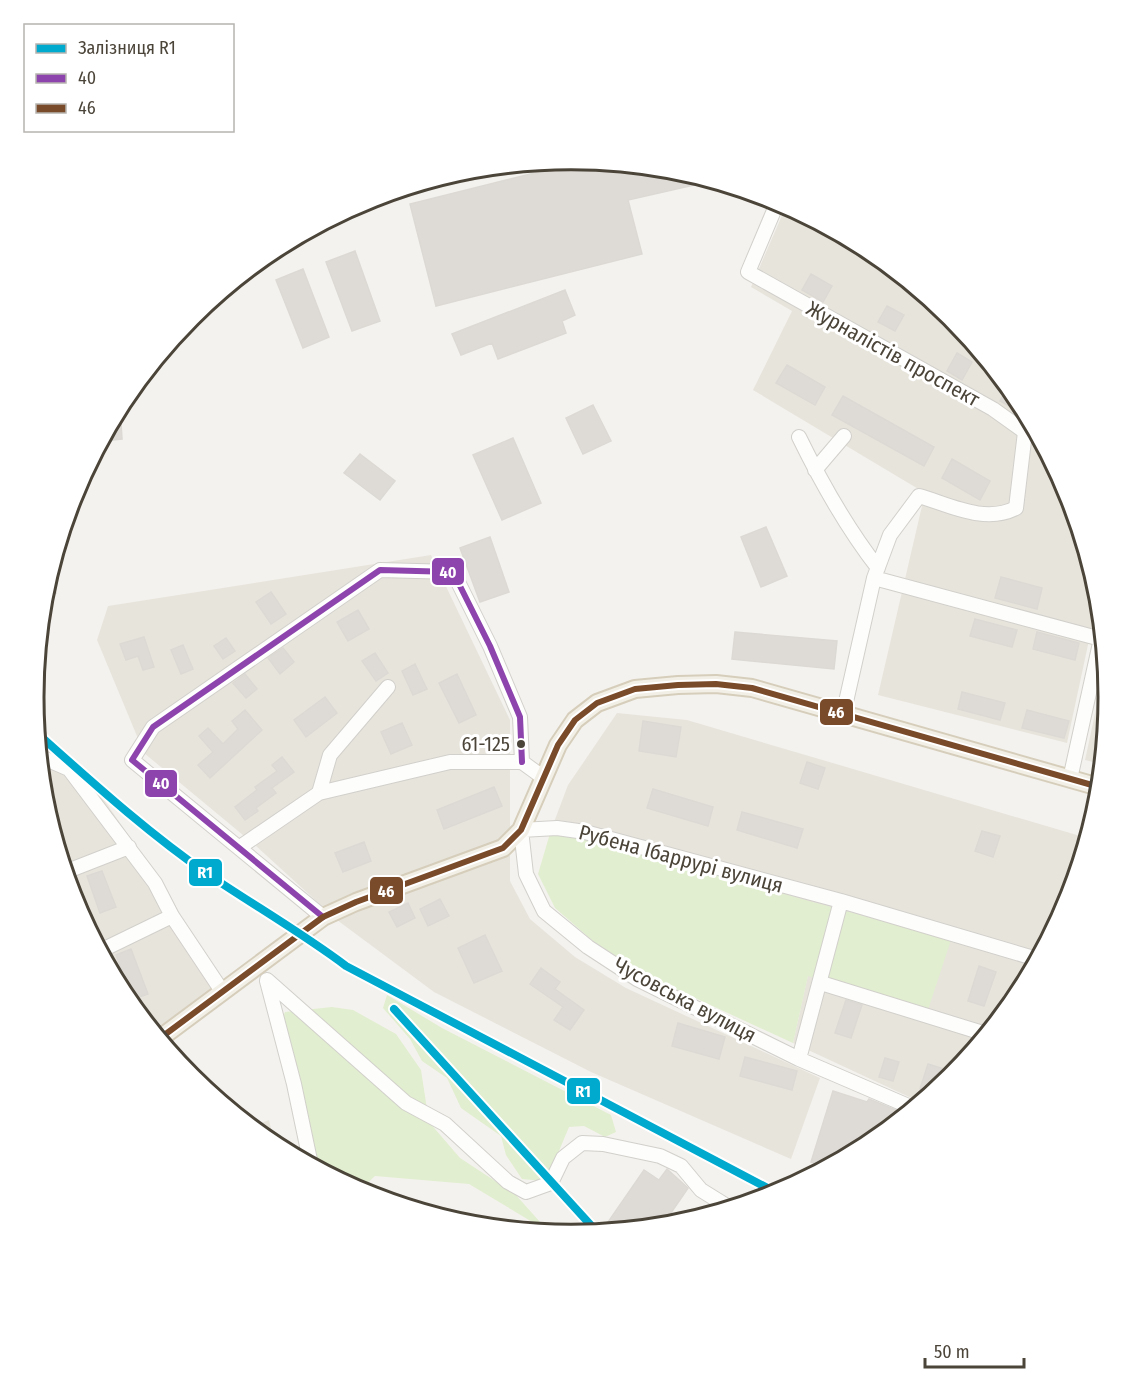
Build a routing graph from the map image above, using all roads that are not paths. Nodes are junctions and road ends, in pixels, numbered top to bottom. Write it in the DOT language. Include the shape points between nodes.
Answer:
graph roads {
  1 [pos="773,210"];
  2 [pos="844,436"];
  3 [pos="799,437"];
  4 [pos="815,470"];
  5 [pos="876,573"];
  6 [pos="1094,634"];
  7 [pos="1096,660"];
  8 [pos="388,687"];
  9 [pos="843,715"];
  10 [pos="47,760"];
  11 [pos="522,762"];
  12 [pos="544,778"];
  13 [pos="1070,779"];
  14 [pos="1090,784"];
  15 [pos="319,793"];
  16 [pos="521,830"];
  17 [pos="129,847"];
  18 [pos="240,847"];
  19 [pos="72,869"];
  20 [pos="841,901"];
  21 [pos="172,916"];
  22 [pos="323,917"];
  23 [pos="107,947"];
  24 [pos="1029,957"];
  25 [pos="261,962"];
  26 [pos="267,980"];
  27 [pos="821,983"];
  28 [pos="222,992"];
  29 [pos="978,1031"];
  30 [pos="166,1034"];
  31 [pos="799,1059"];
  32 [pos="904,1104"];
  33 [pos="309,1154"];
  34 [pos="720,1202"];
  1 -- 5 [label="street, Журналістів проспект" via="748,272 993,409 1025,432 1016,508 1002,515 985,515 919,496 890,535"];
  2 -- 4 [label="street"];
  3 -- 4 [label="street"];
  4 -- 5 [label="street"];
  5 -- 6 [label="street"];
  5 -- 9 [label="street, Журналістів проспект"];
  7 -- 13 [label="street"];
  8 -- 15 [label="street" via="330,755"];
  9 -- 12 [label="main road" via="752,688 716,684 635,689 597,704 575,720"];
  9 -- 13 [label="main road"];
  10 -- 17 [label="street" via="69,769"];
  11 -- 12 [label="street"];
  11 -- 15 [label="street" via="450,762"];
  11 -- 18 [label="street" via="520,717 453,572 380,570 153,727 132,760"];
  12 -- 16 [label="main road"];
  13 -- 14 [label="main road"];
  15 -- 18 [label="street"];
  16 -- 20 [label="street, Рубена Ібаррурі вулиця" via="557,828 585,832"];
  16 -- 22 [label="main road" via="503,848"];
  16 -- 31 [label="street, Чусовська вулиця" via="526,874 544,911 588,947 637,979"];
  17 -- 19 [label="street"];
  17 -- 21 [label="street" via="155,883"];
  18 -- 22 [label="street"];
  20 -- 24 [label="street, Рубена Ібаррурі вулиця"];
  20 -- 27 [label="street"];
  21 -- 23 [label="street"];
  21 -- 28 [label="street"];
  22 -- 25 [label="main road"];
  25 -- 26 [label="street"];
  25 -- 28 [label="main road"];
  26 -- 33 [label="street"];
  26 -- 34 [label="street" via="406,1103 445,1125 508,1182 526,1192 551,1183 563,1158 582,1143 603,1144 660,1156 681,1166 701,1190"];
  27 -- 29 [label="street"];
  27 -- 31 [label="street"];
  28 -- 30 [label="main road"];
  31 -- 32 [label="street, Чусовська вулиця"];
}
